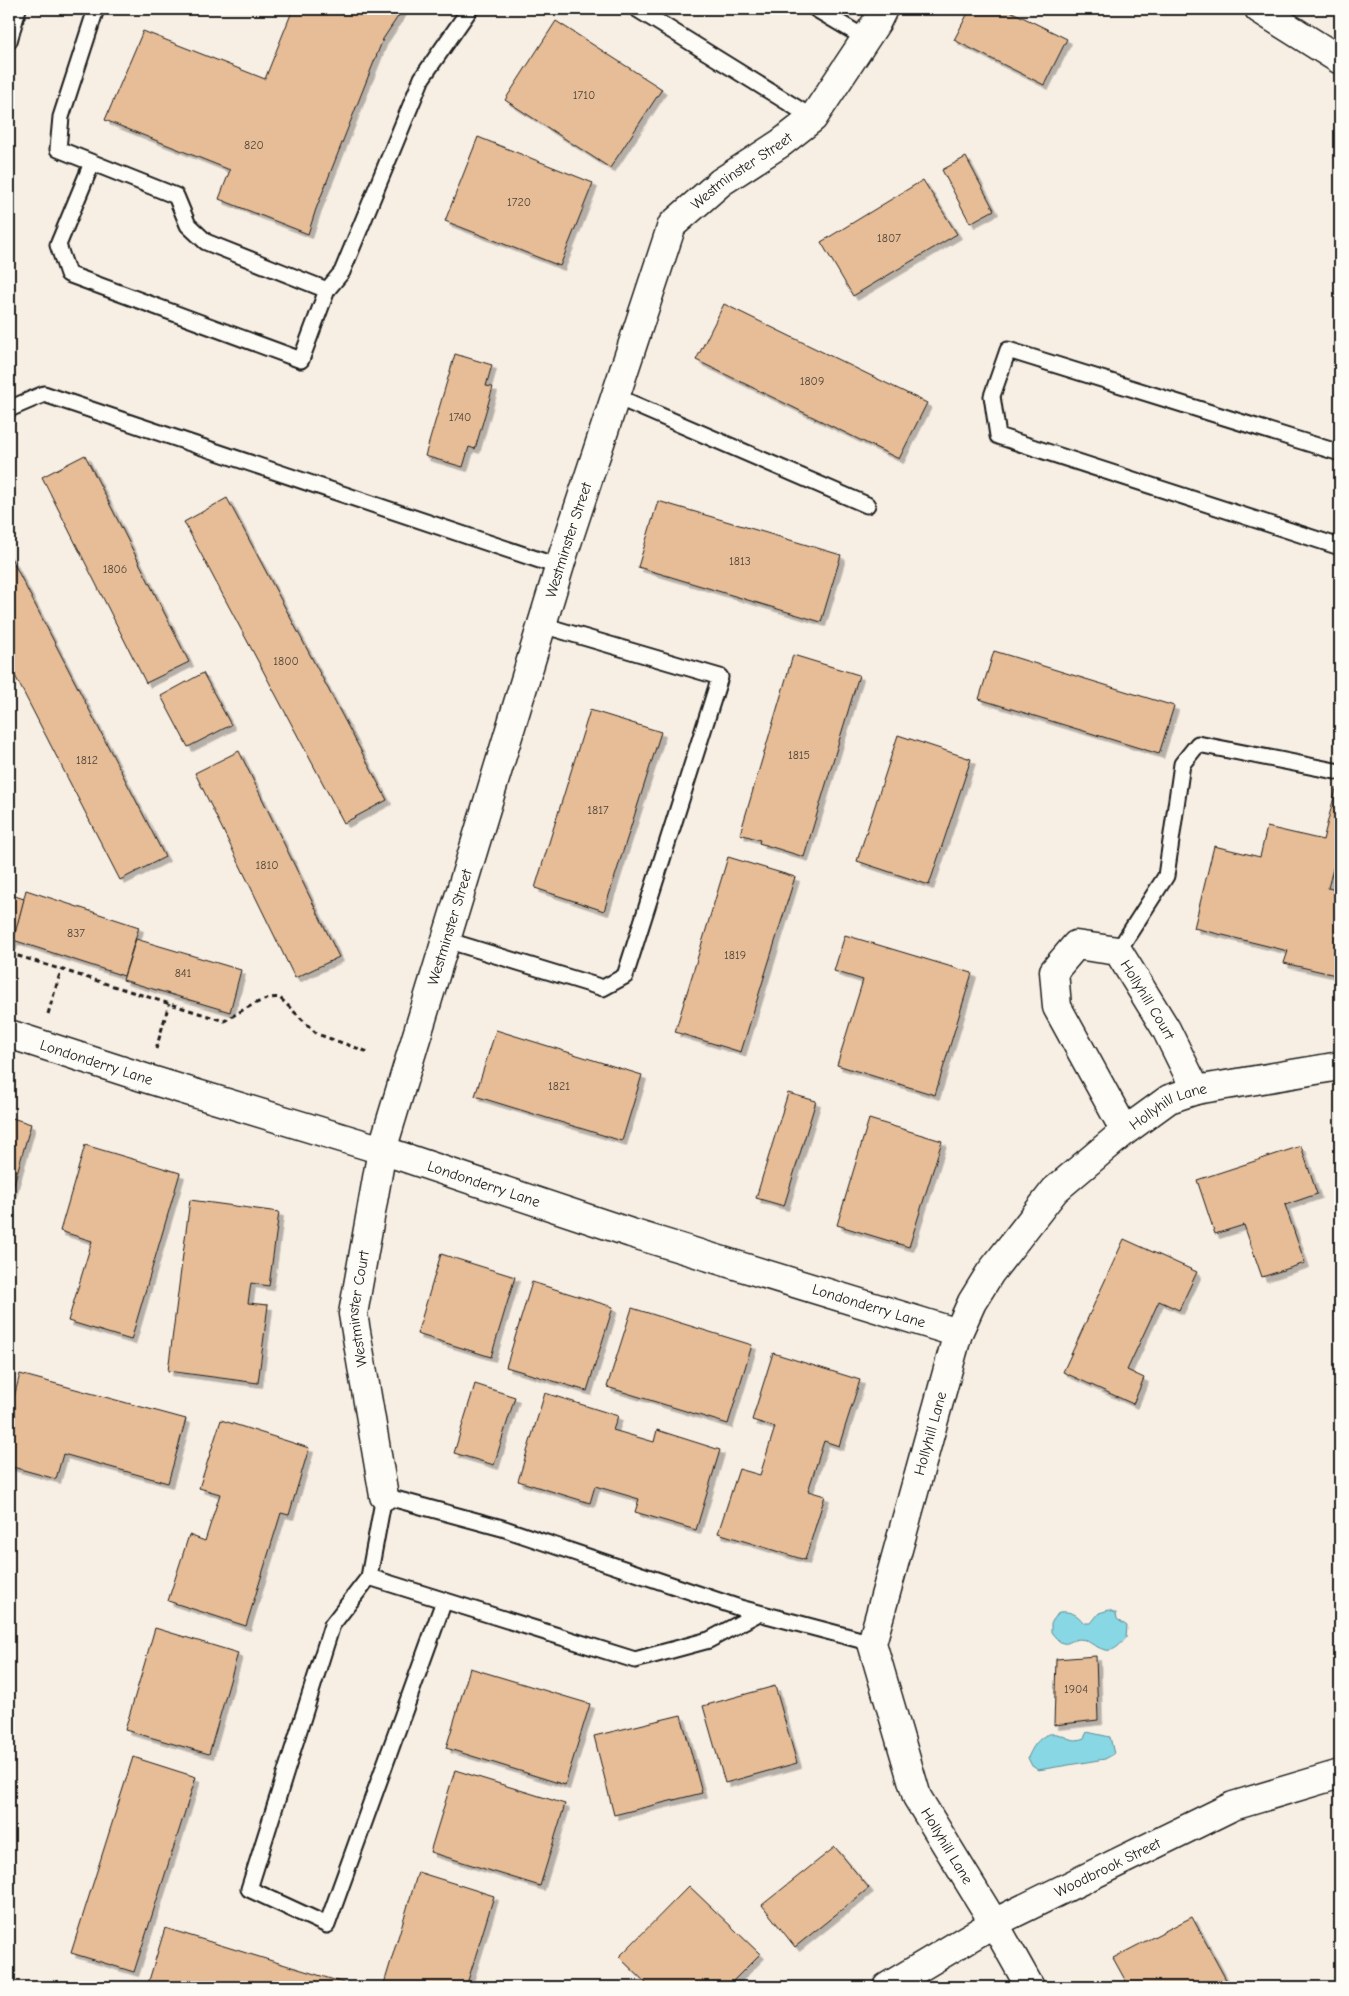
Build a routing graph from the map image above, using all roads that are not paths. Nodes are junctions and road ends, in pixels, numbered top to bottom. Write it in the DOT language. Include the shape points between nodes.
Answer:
graph roads {
  1 [pos="18,9"];
  2 [pos="96,9"];
  3 [pos="470,9"];
  4 [pos="637,9"];
  5 [pos="816,9"];
  6 [pos="883,9"];
  7 [pos="1259,9"];
  8 [pos="865,38"];
  9 [pos="9,41"];
  10 [pos="1340,60"];
  11 [pos="813,118"];
  12 [pos="92,163"];
  13 [pos="327,290"];
  14 [pos="617,397"];
  15 [pos="9,409"];
  16 [pos="1340,453"];
  17 [pos="867,505"];
  18 [pos="1340,547"];
  19 [pos="560,568"];
  20 [pos="542,625"];
  21 [pos="1340,772"];
  22 [pos="446,940"];
  23 [pos="1118,951"];
  24 [pos="9,1034"];
  25 [pos="1340,1066"];
  26 [pos="1196,1090"];
  27 [pos="1126,1131"];
  28 [pos="382,1150"];
  29 [pos="958,1333"];
  30 [pos="384,1496"];
  31 [pos="369,1577"];
  32 [pos="444,1601"];
  33 [pos="759,1613"];
  34 [pos="872,1643"];
  35 [pos="1340,1774"];
  36 [pos="994,1923"];
  37 [pos="887,1987"];
  38 [pos="1030,1987"];
  1 -- 9 [label="lane"];
  2 -- 12 [label="lane" via="61,117 58,148"];
  3 -- 13 [label="lane" via="422,78 342,272"];
  4 -- 11 [label="lane"];
  5 -- 8 [label="lane"];
  6 -- 8 [label="street, Westminster Street"];
  7 -- 10 [label="street"];
  8 -- 11 [label="street, Westminster Street"];
  11 -- 14 [label="street, Westminster Street" via="721,182 672,226"];
  12 -- 13 [label="lane" via="176,196 188,225 206,242"];
  12 -- 13 [label="lane" via="58,245 68,274 301,360"];
  14 -- 17 [label="lane"];
  14 -- 19 [label="street, Westminster Street"];
  15 -- 19 [label="lane" via="44,394"];
  16 -- 18 [label="lane" via="1008,350 992,396 998,436"];
  19 -- 20 [label="street, Westminster Street"];
  20 -- 22 [label="street, Westminster Street"];
  20 -- 22 [label="lane" via="720,677 625,976 602,988"];
  21 -- 23 [label="lane" via="1198,744 1182,764 1166,876"];
  22 -- 28 [label="street, Westminster Street"];
  23 -- 26 [label="street, Hollyhill Court" via="1166,1029"];
  23 -- 27 [label="street, Hollyhill Court" via="1076,944 1054,971 1057,1007"];
  24 -- 28 [label="street, Londonderry Lane"];
  25 -- 26 [label="street, Hollyhill Lane"];
  26 -- 27 [label="street, Hollyhill Lane" via="1169,1098"];
  27 -- 29 [label="street, Hollyhill Lane" via="1054,1190 990,1273"];
  28 -- 29 [label="street, Londonderry Lane" via="631,1233"];
  28 -- 30 [label="street, Westminster Court" via="353,1314"];
  29 -- 34 [label="street, Hollyhill Lane"];
  30 -- 31 [label="lane"];
  30 -- 33 [label="lane" via="502,1528"];
  31 -- 32 [label="lane"];
  31 -- 32 [label="lane" via="332,1625 249,1890 327,1925"];
  32 -- 33 [label="lane" via="635,1660 709,1640"];
  33 -- 34 [label="lane"];
  34 -- 36 [label="street, Hollyhill Lane" via="917,1796"];
  35 -- 36 [label="street, Woodbrook Street" via="1233,1806"];
  36 -- 37 [label="street, Woodbrook Street"];
  36 -- 38 [label="street, Hollyhill Lane"];
}
